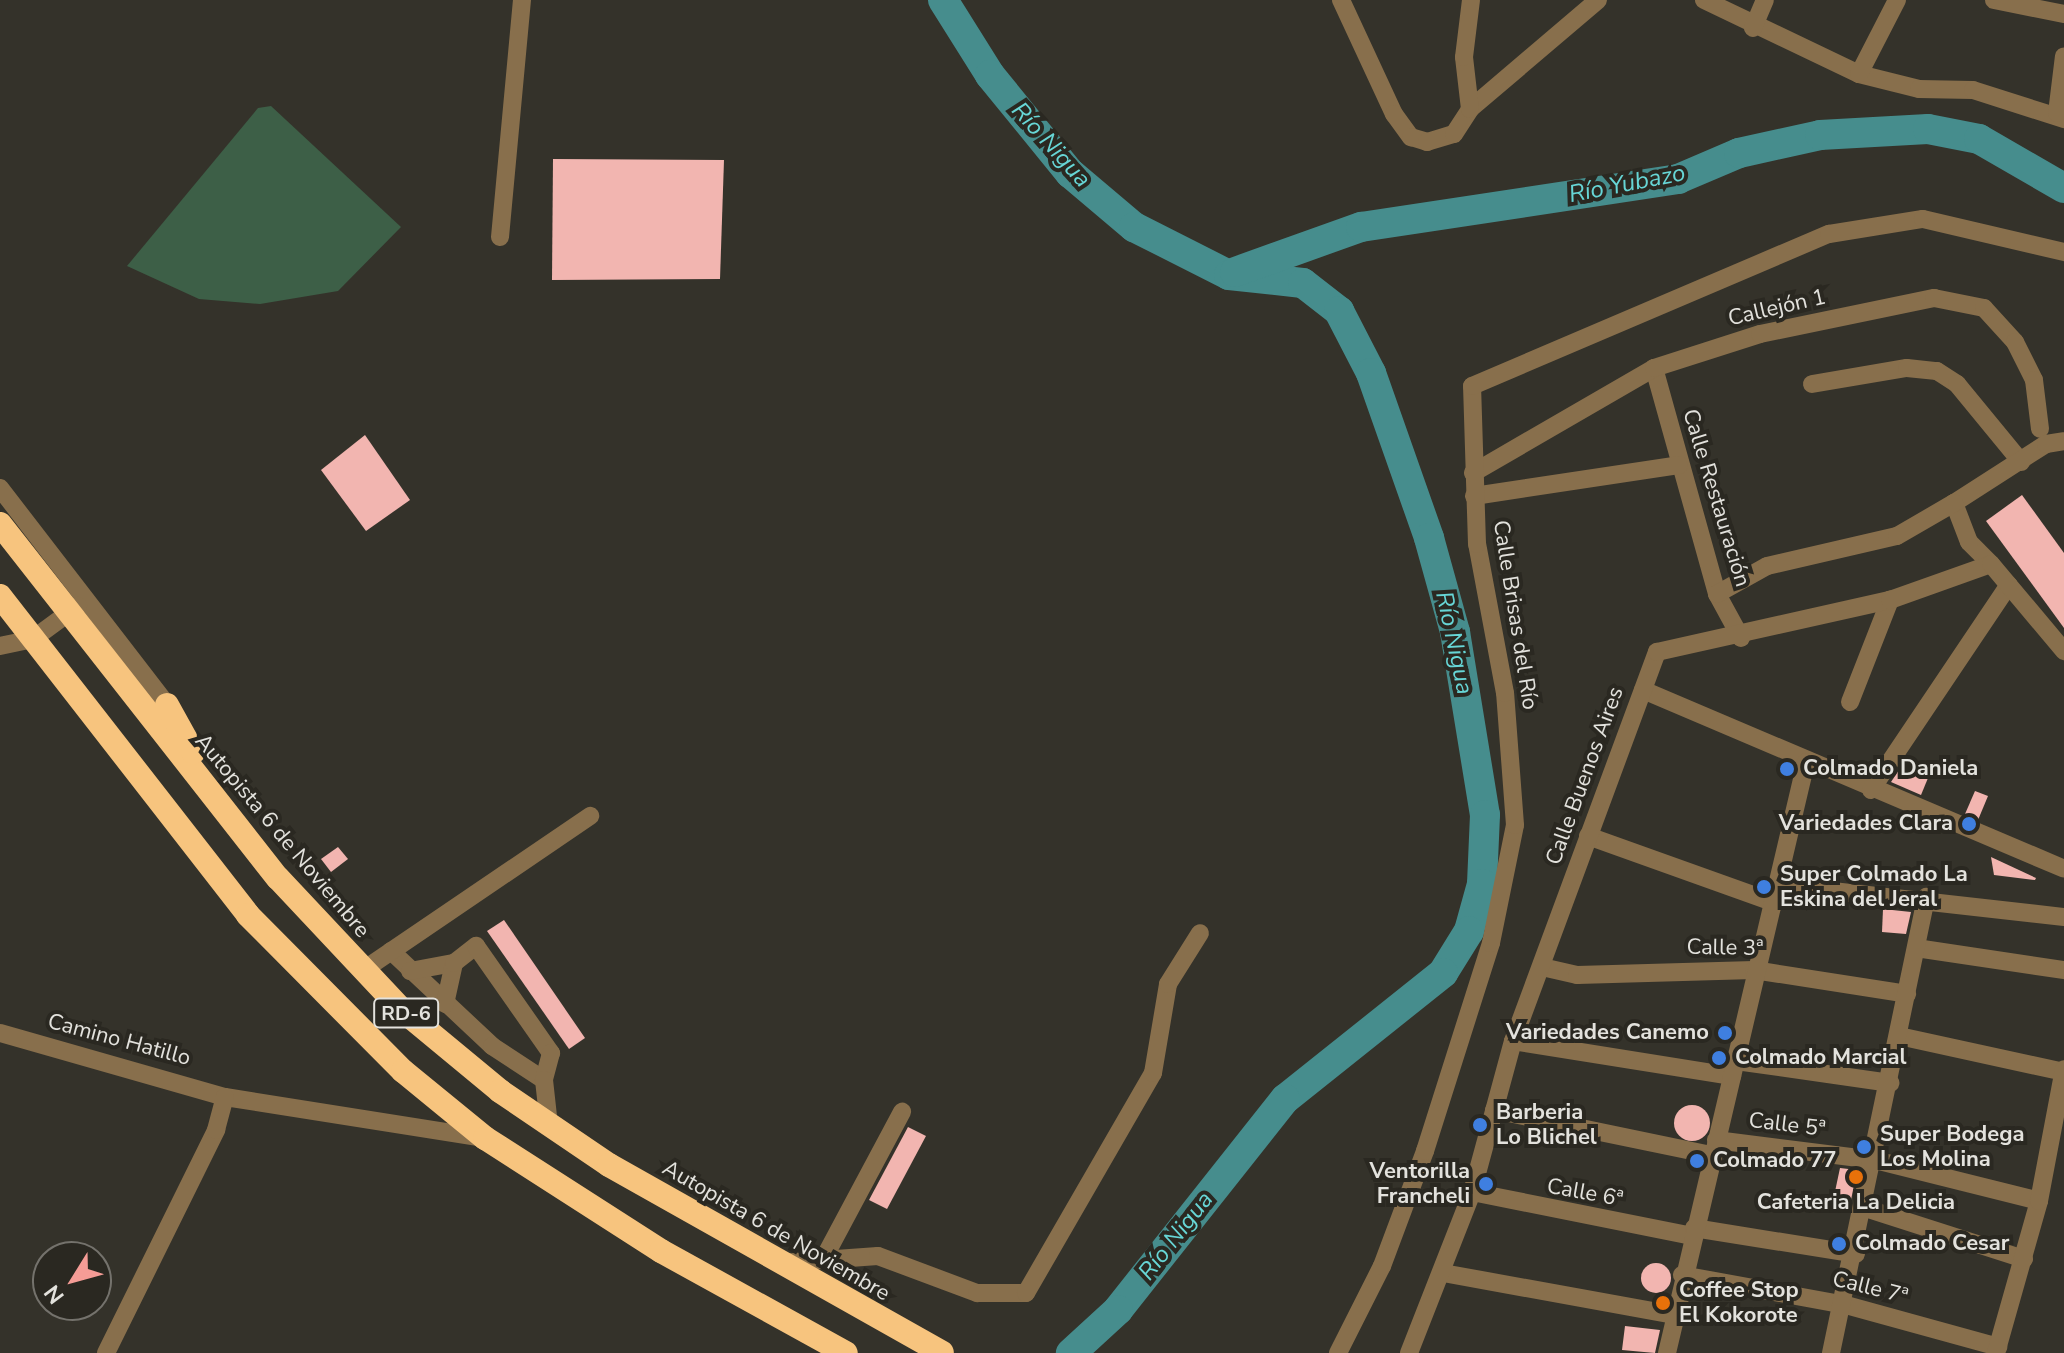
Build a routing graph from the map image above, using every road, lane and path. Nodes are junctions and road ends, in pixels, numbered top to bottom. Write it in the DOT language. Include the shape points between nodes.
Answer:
graph roads {
  1 [pos="522,0"];
  2 [pos="1341,0"];
  3 [pos="1471,0"];
  4 [pos="1598,0"];
  5 [pos="1704,0"];
  6 [pos="1765,0"];
  7 [pos="1897,0"];
  8 [pos="1994,0"];
  9 [pos="2064,14"];
  10 [pos="1753,28"];
  11 [pos="2064,56"];
  12 [pos="1859,74"];
  13 [pos="1470,109"];
  14 [pos="2061,116"];
  15 [pos="500,237"];
  16 [pos="2064,252"];
  17 [pos="1654,368"];
  18 [pos="1812,384"];
  19 [pos="2040,429"];
  20 [pos="2064,441"];
  21 [pos="2021,462"];
  22 [pos="1679,465"];
  23 [pos="1473,473"];
  24 [pos="0,488"];
  25 [pos="1474,496"];
  26 [pos="1954,503"];
  27 [pos="0,524"];
  28 [pos="1991,564"];
  29 [pos="2009,585"];
  30 [pos="1717,594"];
  31 [pos="0,596"];
  32 [pos="1890,600"];
  33 [pos="78,606"];
  34 [pos="1741,638"];
  35 [pos="33,639"];
  36 [pos="0,646"];
  37 [pos="2064,651"];
  38 [pos="1643,690"];
  39 [pos="1850,702"];
  40 [pos="167,705"];
  41 [pos="1806,762"];
  42 [pos="1871,790"];
  43 [pos="227,813"];
  44 [pos="590,816"];
  45 [pos="1588,836"];
  46 [pos="2064,869"];
  47 [pos="1777,894"];
  48 [pos="1926,897"];
  49 [pos="2064,917"];
  50 [pos="1200,933"];
  51 [pos="1916,948"];
  52 [pos="391,951"];
  53 [pos="454,963"];
  54 [pos="1542,967"];
  55 [pos="1754,970"];
  56 [pos="2064,970"];
  57 [pos="362,971"];
  58 [pos="410,971"];
  59 [pos="1907,994"];
  60 [pos="445,1004"];
  61 [pos="0,1033"];
  62 [pos="1899,1036"];
  63 [pos="1513,1041"];
  64 [pos="1734,1069"];
  65 [pos="2064,1070"];
  66 [pos="544,1080"];
  67 [pos="1890,1083"];
  68 [pos="2062,1092"];
  69 [pos="225,1097"];
  70 [pos="1494,1110"];
  71 [pos="902,1112"];
  72 [pos="549,1125"];
  73 [pos="485,1138"];
  74 [pos="1714,1147"];
  75 [pos="1875,1160"];
  76 [pos="1472,1192"];
  77 [pos="2039,1201"];
  78 [pos="1865,1208"];
  79 [pos="1693,1232"];
  80 [pos="1856,1254"];
  81 [pos="824,1258"];
  82 [pos="2024,1259"];
  83 [pos="777,1263"];
  84 [pos="1443,1273"];
  85 [pos="1682,1275"];
  86 [pos="1846,1305"];
  87 [pos="1675,1315"];
  88 [pos="1997,1350"];
  89 [pos="106,1353"];
  90 [pos="846,1353"];
  91 [pos="942,1353"];
  92 [pos="1338,1353"];
  93 [pos="1409,1353"];
  94 [pos="1667,1353"];
  95 [pos="1831,1353"];
  1 -- 15 [label="street"];
  2 -- 13 [label="street" via="1411,137 1427,142 1454,134"];
  3 -- 13 [label="street" via="1464,57"];
  4 -- 13 [label="street"];
  5 -- 10 [label="street"];
  6 -- 10 [label="street"];
  7 -- 12 [label="street"];
  8 -- 9 [label="street"];
  10 -- 12 [label="street"];
  11 -- 14 [label="street"];
  12 -- 14 [label="street" via="1919,89 1973,90"];
  16 -- 23 [label="street, Calle Brisas del Río" via="1923,219 1829,234 1774,253 1484,376 1469,400"];
  17 -- 19 [label="street, Callejón 1" via="1760,334 1934,298 1984,308 2015,342 2034,380"];
  17 -- 22 [label="street, Calle Restauración"];
  17 -- 23 [label="street, Callejón 1"];
  18 -- 21 [label="street" via="1907,368 1937,371 1957,384"];
  20 -- 21 [label="street"];
  21 -- 26 [label="street"];
  22 -- 25 [label="street"];
  22 -- 30 [label="street, Calle Restauración"];
  23 -- 25 [label="street, Calle Brisas del Río"];
  24 -- 33 [label="street"];
  25 -- 92 [label="street, Calle Brisas del Río" via="1513,757 1515,825 1506,882 1425,1151 1382,1266"];
  26 -- 28 [label="street" via="1969,542"];
  26 -- 30 [label="street" via="1897,536 1767,566"];
  27 -- 33 [label="highway, Autopista 6 de Noviembre / RD-6"];
  28 -- 29 [label="street"];
  28 -- 32 [label="street, Calle Buenos Aires"];
  29 -- 37 [label="street"];
  29 -- 42 [label="street"];
  30 -- 34 [label="street, Calle Restauración"];
  31 -- 35 [label="highway, RD-6"];
  32 -- 34 [label="street, Calle Buenos Aires"];
  32 -- 39 [label="street"];
  33 -- 35 [label="street"];
  33 -- 40 [label="street"];
  33 -- 43 [label="highway, Autopista 6 de Noviembre / RD-6"];
  34 -- 38 [label="street, Calle Buenos Aires" via="1676,643 1657,652"];
  35 -- 36 [label="street"];
  35 -- 73 [label="highway, RD-6" via="248,915 337,1011"];
  38 -- 41 [label="street"];
  38 -- 45 [label="street, Calle Buenos Aires"];
  40 -- 43 [label="highway"];
  41 -- 42 [label="street"];
  41 -- 47 [label="street"];
  42 -- 46 [label="street"];
  43 -- 57 [label="highway, Autopista 6 de Noviembre / RD-6"];
  44 -- 52 [label="street"];
  45 -- 47 [label="street"];
  45 -- 54 [label="street, Calle Buenos Aires"];
  47 -- 48 [label="street"];
  47 -- 55 [label="street"];
  48 -- 49 [label="street"];
  48 -- 51 [label="street"];
  50 -- 81 [label="street" via="1168,984 1153,1073 1026,1293 977,1293 878,1256"];
  51 -- 56 [label="street"];
  51 -- 59 [label="street"];
  52 -- 57 [label="street"];
  52 -- 58 [label="street"];
  53 -- 58 [label="street"];
  53 -- 60 [label="street"];
  53 -- 66 [label="street" via="476,946 551,1053"];
  54 -- 55 [label="street, Calle 3ª" via="1577,975"];
  54 -- 63 [label="street, Calle Buenos Aires"];
  55 -- 59 [label="street, Calle 3ª"];
  55 -- 64 [label="street"];
  57 -- 72 [label="highway, Autopista 6 de Noviembre / RD-6" via="461,1061"];
  58 -- 60 [label="street"];
  59 -- 62 [label="street"];
  60 -- 66 [label="street"];
  61 -- 69 [label="street, Camino Hatillo"];
  62 -- 65 [label="street"];
  62 -- 67 [label="street"];
  63 -- 64 [label="street"];
  63 -- 70 [label="street, Calle Buenos Aires"];
  64 -- 67 [label="street"];
  64 -- 74 [label="street"];
  65 -- 68 [label="street"];
  66 -- 72 [label="street"];
  67 -- 75 [label="street"];
  68 -- 77 [label="street"];
  69 -- 73 [label="street, Camino Hatillo"];
  69 -- 89 [label="street"];
  70 -- 74 [label="street, Calle 5ª"];
  70 -- 76 [label="street, Calle Buenos Aires"];
  71 -- 81 [label="street"];
  72 -- 83 [label="highway, Autopista 6 de Noviembre / RD-6"];
  73 -- 90 [label="highway, RD-6" via="661,1251"];
  74 -- 75 [label="street, Calle 5ª"];
  74 -- 79 [label="street"];
  75 -- 77 [label="street, Calle 5ª"];
  75 -- 78 [label="street"];
  76 -- 79 [label="street, Calle 6ª"];
  76 -- 84 [label="street, Calle Buenos Aires"];
  77 -- 82 [label="street"];
  78 -- 80 [label="street"];
  78 -- 82 [label="street"];
  79 -- 80 [label="street, Calle 6ª"];
  79 -- 85 [label="street"];
  80 -- 86 [label="street"];
  81 -- 83 [label="street"];
  82 -- 88 [label="street"];
  83 -- 91 [label="highway, Autopista 6 de Noviembre / RD-6"];
  84 -- 87 [label="street"];
  84 -- 93 [label="street, Calle Buenos Aires"];
  85 -- 86 [label="street, Calle 7ª"];
  85 -- 87 [label="street"];
  86 -- 88 [label="street, Calle 7ª"];
  86 -- 95 [label="street"];
  87 -- 94 [label="street"];
}
